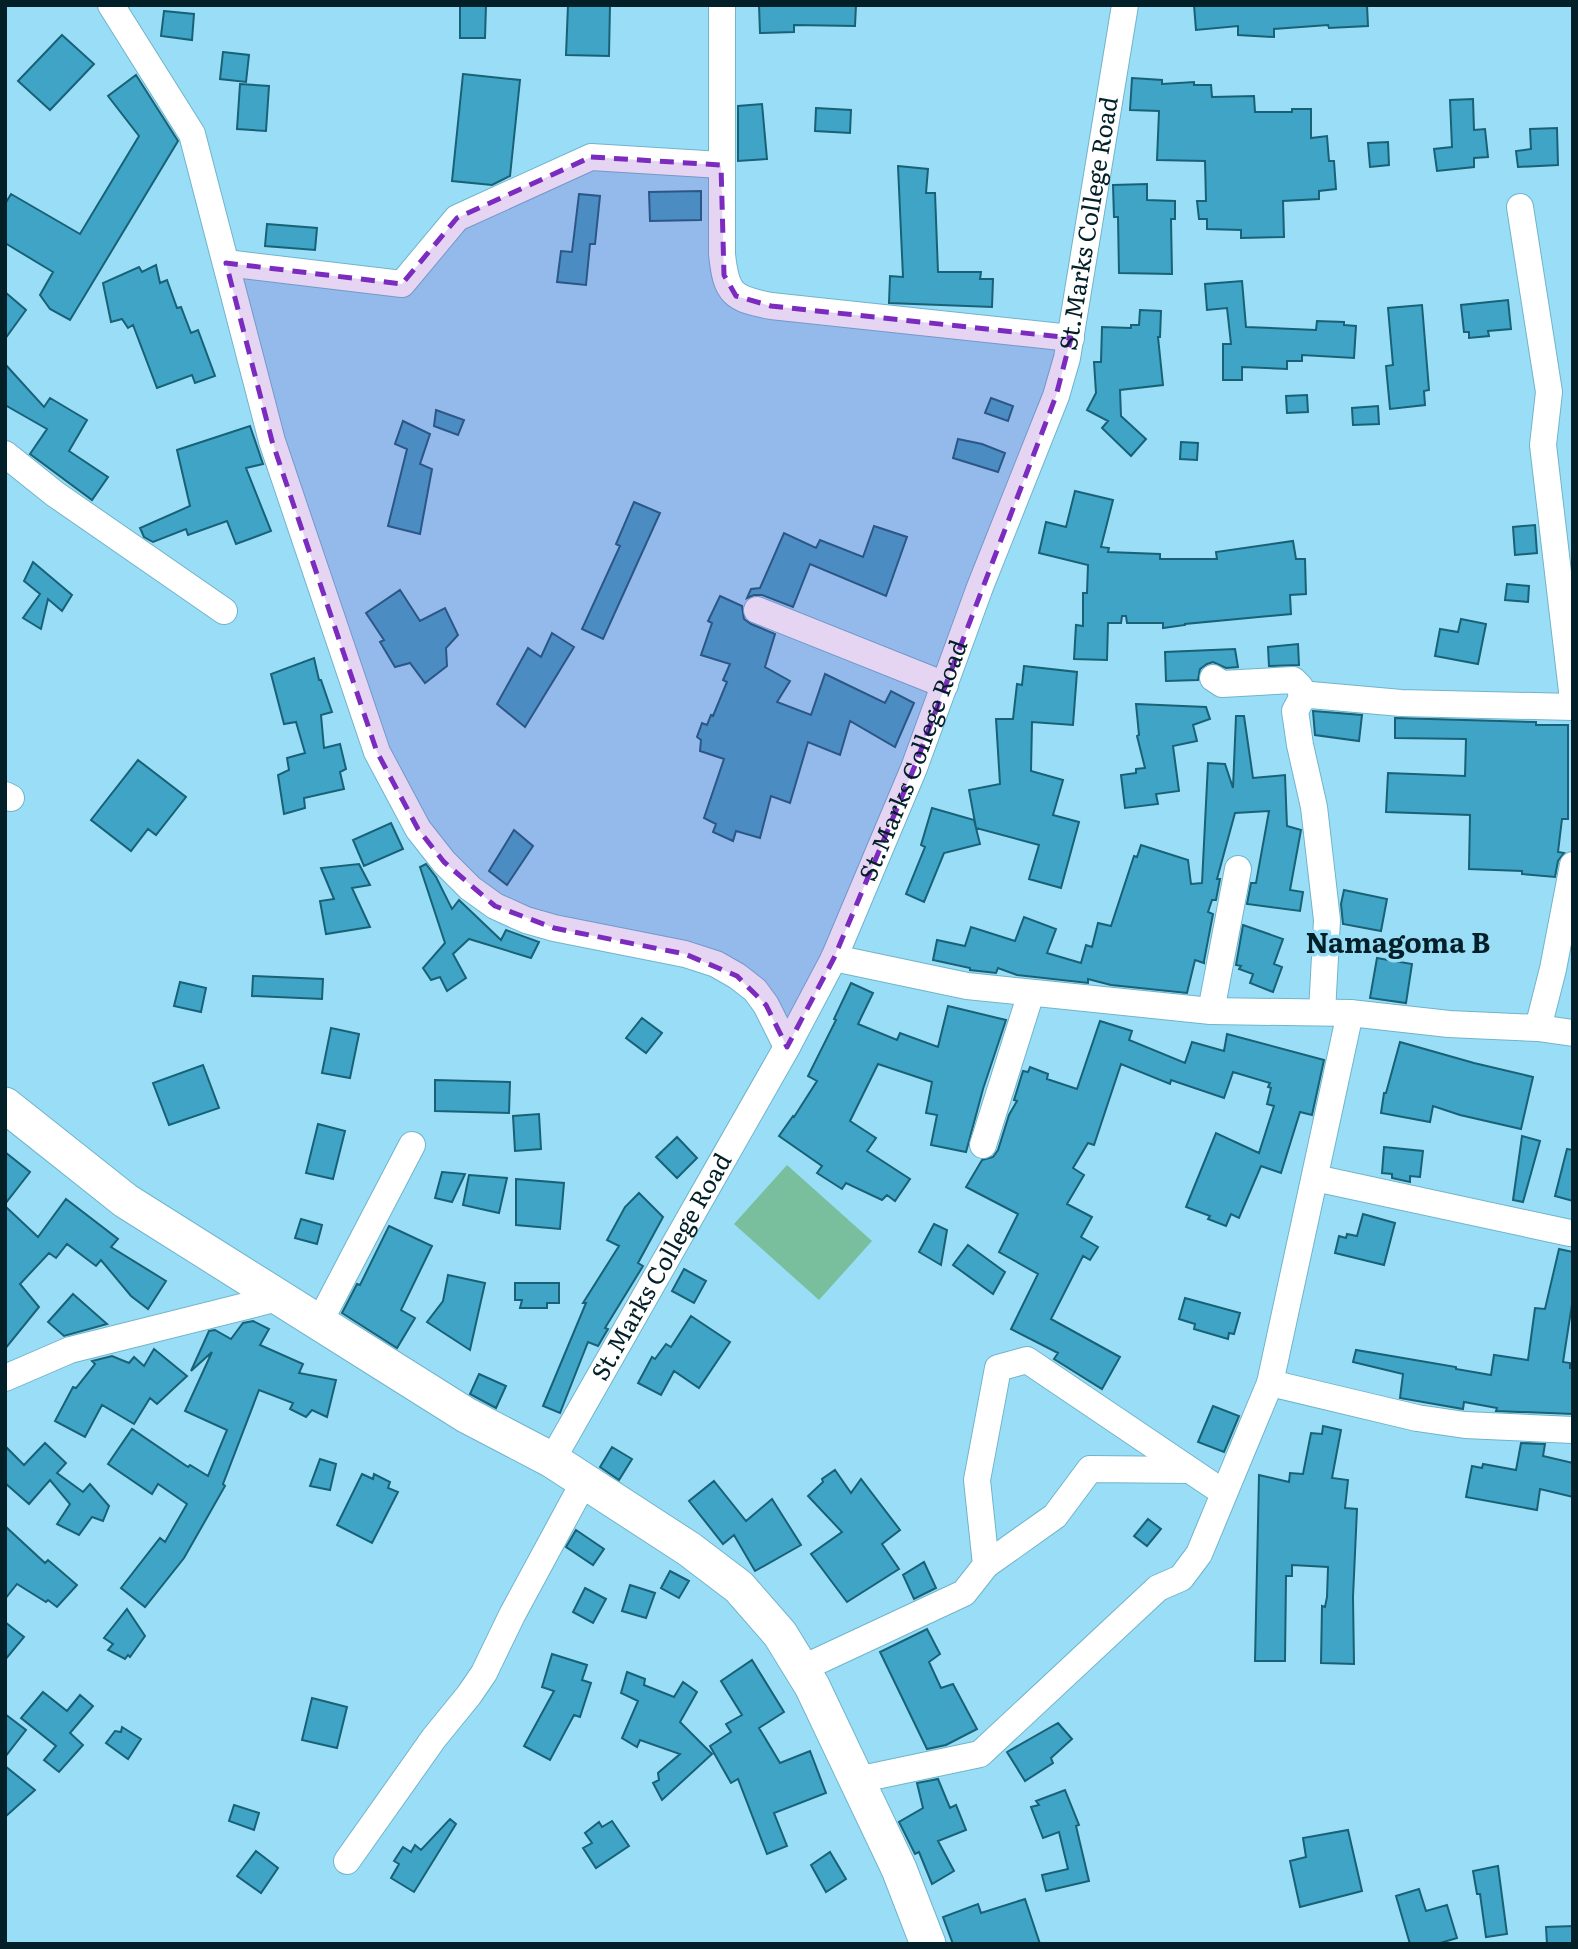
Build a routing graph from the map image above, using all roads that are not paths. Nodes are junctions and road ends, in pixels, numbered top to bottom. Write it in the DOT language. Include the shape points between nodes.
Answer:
graph roads {
  1 [pos="111,5"];
  2 [pos="722,5"];
  3 [pos="1125,5"];
  4 [pos="721,165"];
  5 [pos="1520,207"];
  6 [pos="226,262"];
  7 [pos="1070,338"];
  8 [pos="5,454"];
  9 [pos="757,610"];
  10 [pos="224,611"];
  11 [pos="1213,678"];
  12 [pos="944,685"];
  13 [pos="1303,698"];
  14 [pos="1573,700"];
  15 [pos="1573,707"];
  16 [pos="1573,865"];
  17 [pos="1238,869"];
  18 [pos="834,958"];
  19 [pos="1031,993"];
  20 [pos="1211,1011"];
  21 [pos="1322,1012"];
  22 [pos="1350,1013"];
  23 [pos="1538,1028"];
  24 [pos="1573,1032"];
  25 [pos="787,1047"];
  26 [pos="10,1119"];
  27 [pos="412,1145"];
  28 [pos="983,1145"];
  29 [pos="1315,1178"];
  30 [pos="1570,1233"];
  31 [pos="278,1298"];
  32 [pos="319,1323"];
  33 [pos="5,1378"];
  34 [pos="1270,1383"];
  35 [pos="1573,1430"];
  36 [pos="552,1460"];
  37 [pos="1189,1470"];
  38 [pos="585,1480"];
  39 [pos="1224,1493"];
  40 [pos="986,1564"];
  41 [pos="801,1669"];
  42 [pos="857,1780"];
  43 [pos="347,1861"];
  44 [pos="928,1944"];
  1 -- 6 [label="street" via="192,134"];
  2 -- 4 [label="street"];
  3 -- 7 [label="street, St.Marks College Road"];
  4 -- 6 [label="street" via="591,157 457,218 402,284"];
  4 -- 7 [label="street" via="724,275 736,296 771,306"];
  5 -- 14 [label="street" via="1549,393 1544,445"];
  6 -- 25 [label="street" via="272,441 359,700 377,752 418,829 470,888 495,906 554,928 685,954 737,976 766,1005"];
  7 -- 12 [label="street, St.Marks College Road" via="1056,396"];
  8 -- 10 [label="street"];
  9 -- 12 [label="street"];
  11 -- 13 [label="street" via="1222,684 1293,680"];
  12 -- 18 [label="street, St.Marks College Road"];
  13 -- 15 [label="street"];
  13 -- 21 [label="street" via="1296,710 1297,722 1314,807 1326,920"];
  16 -- 23 [label="street"];
  17 -- 20 [label="street"];
  18 -- 19 [label="street" via="967,986"];
  18 -- 25 [label="street, St.Marks College Road"];
  19 -- 20 [label="street"];
  19 -- 28 [label="street"];
  20 -- 21 [label="street"];
  21 -- 22 [label="street"];
  22 -- 23 [label="street"];
  22 -- 29 [label="street"];
  23 -- 24 [label="street"];
  25 -- 36 [label="street, St.Marks College Road"];
  26 -- 31 [label="main road"];
  27 -- 32 [label="street"];
  29 -- 30 [label="street"];
  29 -- 34 [label="street"];
  31 -- 32 [label="main road"];
  31 -- 33 [label="street" via="70,1350"];
  32 -- 36 [label="main road" via="466,1415"];
  34 -- 35 [label="street" via="1417,1418"];
  34 -- 39 [label="street"];
  36 -- 38 [label="main road"];
  37 -- 39 [label="street"];
  37 -- 40 [label="street" via="1090,1469 1055,1516"];
  37 -- 40 [label="street" via="1027,1360 998,1368 977,1480"];
  38 -- 41 [label="main road" via="739,1587 780,1634"];
  38 -- 43 [label="street" via="484,1673"];
  39 -- 42 [label="street" via="1199,1554 1181,1578 1158,1588 980,1754"];
  40 -- 41 [label="street" via="964,1592"];
  41 -- 42 [label="main road"];
  42 -- 44 [label="main road"];
}
